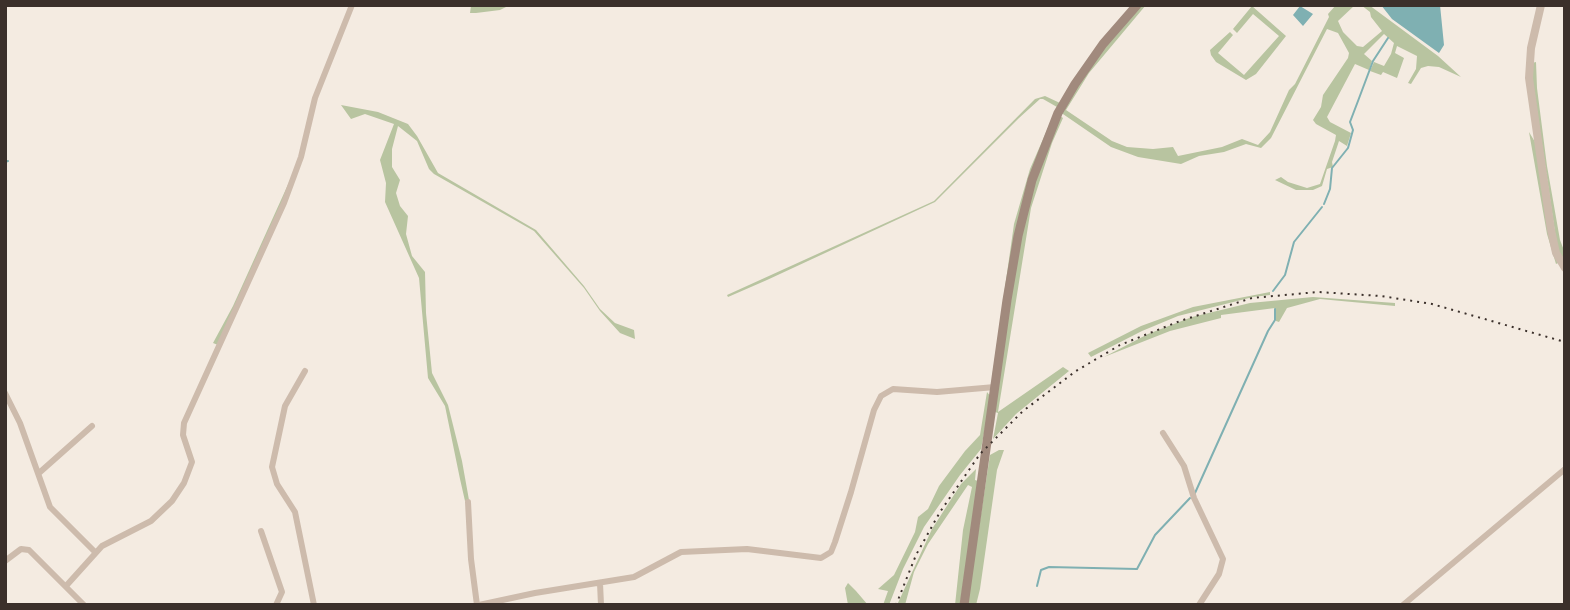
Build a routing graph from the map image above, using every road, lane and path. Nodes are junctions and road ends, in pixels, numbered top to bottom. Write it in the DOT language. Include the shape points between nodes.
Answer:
graph roads {
  1 [pos="352,5"];
  2 [pos="1137,5"];
  3 [pos="1541,5"];
  4 [pos="1565,268"];
  5 [pos="305,371"];
  6 [pos="995,387"];
  7 [pos="5,393"];
  8 [pos="92,426"];
  9 [pos="1163,433"];
  10 [pos="1565,469"];
  11 [pos="39,473"];
  12 [pos="468,502"];
  13 [pos="261,531"];
  14 [pos="95,551"];
  15 [pos="5,561"];
  16 [pos="600,583"];
  17 [pos="66,586"];
  18 [pos="84,605"];
  19 [pos="276,605"];
  20 [pos="314,605"];
  21 [pos="478,605"];
  22 [pos="601,605"];
  23 [pos="964,605"];
  24 [pos="1199,605"];
  25 [pos="1403,605"];
  1 -- 14 [label="street" via="315,98 284,203 184,423 192,462 184,483 151,521"];
  2 -- 6 [label="main road" via="1075,84 1044,147 1018,236"];
  3 -- 4 [label="street" via="1529,78 1551,230"];
  5 -- 20 [label="street" via="285,406 272,467 295,512"];
  6 -- 16 [label="street" via="893,390 881,396 835,542 831,552 821,558 747,549 681,552 642,575"];
  6 -- 23 [label="main road"];
  7 -- 11 [label="street"];
  8 -- 11 [label="street"];
  9 -- 24 [label="street" via="1184,466 1223,559"];
  10 -- 25 [label="street"];
  11 -- 14 [label="street" via="50,507"];
  12 -- 21 [label="street"];
  13 -- 19 [label="street" via="282,593"];
  14 -- 17 [label="street"];
  15 -- 17 [label="street" via="21,549 29,550"];
  16 -- 21 [label="street"];
  16 -- 22 [label="street"];
  17 -- 18 [label="street"];
}
